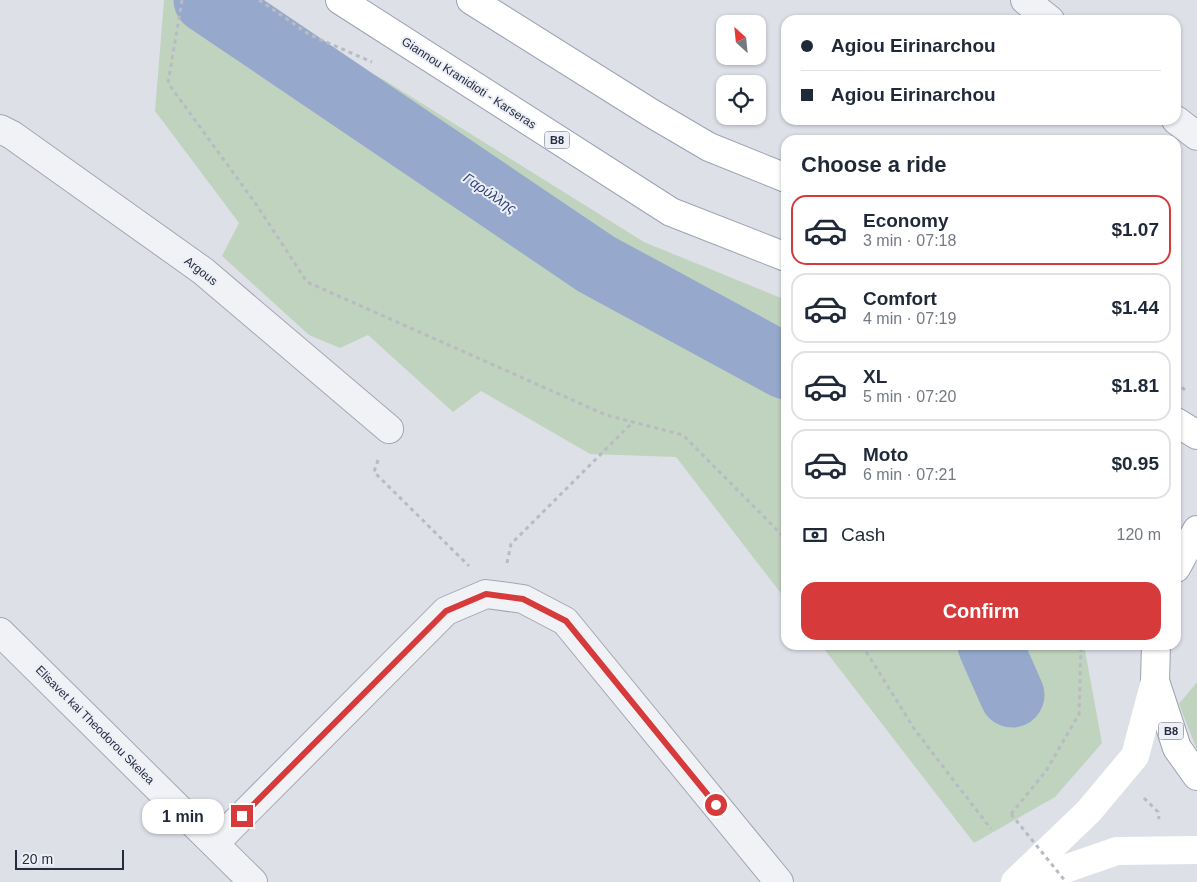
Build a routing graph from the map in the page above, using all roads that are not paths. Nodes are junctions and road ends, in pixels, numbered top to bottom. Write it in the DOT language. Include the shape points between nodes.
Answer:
graph roads {
  1 [pos="340,0"];
  2 [pos="471,0"];
  3 [pos="1025,0"];
  4 [pos="1044,15"];
  5 [pos="1181,124"];
  6 [pos="0,129"];
  7 [pos="1197,136"];
  8 [pos="781,176"];
  9 [pos="781,255"];
  10 [pos="1181,425"];
  11 [pos="389,429"];
  12 [pos="1197,436"];
  13 [pos="1197,530"];
  14 [pos="1181,559"];
  15 [pos="0,632"];
  16 [pos="1156,650"];
  17 [pos="1154,681"];
  18 [pos="1197,776"];
  19 [pos="215,843"];
  20 [pos="1197,850"];
  21 [pos="253,882"];
  22 [pos="780,882"];
  23 [pos="1015,882"];
  24 [pos="1027,882"];
  1 -- 9 [label="main road, Giannou Kranidioti - Karseras / B8" via="671,212"];
  2 -- 8 [label="main road" via="709,147"];
  3 -- 4 [label="street"];
  5 -- 7 [label="street"];
  6 -- 11 [label="street, Argous" via="203,271"];
  10 -- 12 [label="main road"];
  13 -- 14 [label="main road"];
  15 -- 19 [label="street, Elisavet kai Theodorou Skelea"];
  16 -- 17 [label="main road, B8"];
  17 -- 18 [label="main road, B8" via="1177,748"];
  17 -- 23 [label="main road" via="1135,756 1089,811"];
  19 -- 21 [label="street, Elisavet kai Theodorou Skelea"];
  19 -- 22 [label="street" via="446,611 486,594 523,599 566,621"];
  20 -- 24 [label="main road" via="1117,851"];
}
